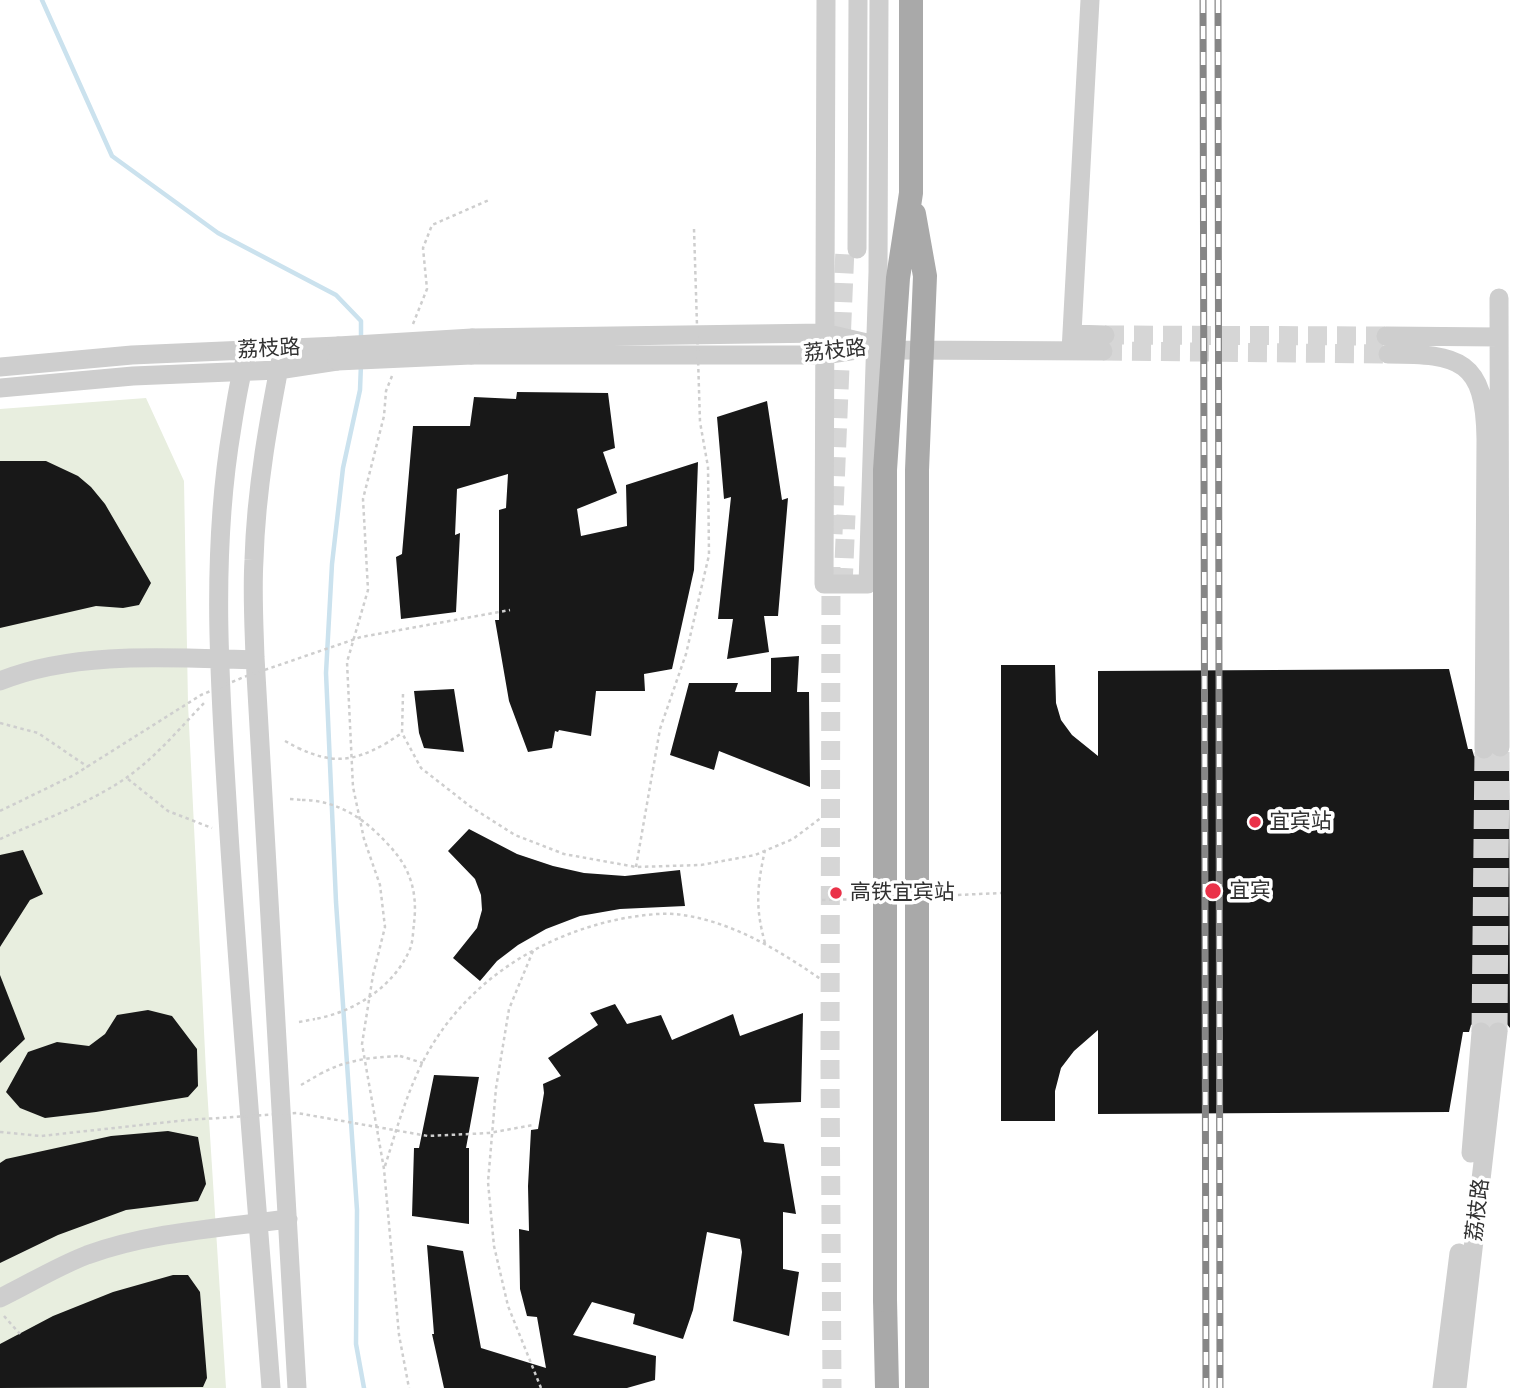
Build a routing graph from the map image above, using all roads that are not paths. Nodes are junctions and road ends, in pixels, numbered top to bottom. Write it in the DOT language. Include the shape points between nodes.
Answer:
graph roads {
  1 [pos="825,0"];
  2 [pos="846,0"];
  3 [pos="858,0"];
  4 [pos="879,0"];
  5 [pos="911,0"];
  6 [pos="1090,0"];
  7 [pos="911,193"];
  8 [pos="1499,298"];
  9 [pos="824,333"];
  10 [pos="1499,337"];
  11 [pos="1072,343"];
  12 [pos="1104,343"];
  13 [pos="877,346"];
  14 [pos="471,347"];
  15 [pos="283,348"];
  16 [pos="248,350"];
  17 [pos="903,350"];
  18 [pos="337,353"];
  19 [pos="824,355"];
  20 [pos="0,366"];
  21 [pos="278,370"];
  22 [pos="241,372"];
  23 [pos="0,388"];
  24 [pos="220,659"];
  25 [pos="255,660"];
  26 [pos="0,681"];
  27 [pos="1490,1032"];
  28 [pos="288,1219"];
  29 [pos="258,1223"];
  30 [pos="0,1298"];
  31 [pos="1453,1387"];
  32 [pos="271,1388"];
  33 [pos="297,1388"];
  34 [pos="889,1388"];
  35 [pos="918,1388"];
  1 -- 9 [label="street"];
  2 -- 3 [label="street" via="851,248"];
  4 -- 13 [label="street"];
  5 -- 7 [label="main road, bridge"];
  6 -- 11 [label="street"];
  7 -- 34 [label="main road, bridge" via="898,278 885,470 885,1312"];
  7 -- 35 [label="main road, bridge" via="925,276 917,470"];
  8 -- 10 [label="street"];
  9 -- 13 [label="street, 荔枝路"];
  9 -- 14 [label="street, 荔枝路"];
  9 -- 19 [label="street"];
  10 -- 10 [label="street" via="1492,748 1483,396 1471,374 1452,360 1387,345"];
  11 -- 12 [label="street"];
  11 -- 17 [label="street"];
  13 -- 17 [label="street"];
  13 -- 19 [label="street, 荔枝路"];
  13 -- 19 [label="street" via="869,584 824,584"];
  14 -- 18 [label="street, 荔枝路, bridge"];
  14 -- 19 [label="street, 荔枝路"];
  15 -- 16 [label="street, 荔枝路"];
  15 -- 18 [label="street, 荔枝路"];
  15 -- 21 [label="street"];
  16 -- 20 [label="street, 荔枝路"];
  16 -- 22 [label="street"];
  17 -- 34 [label="street" via="896,483"];
  18 -- 21 [label="street, 荔枝路"];
  21 -- 22 [label="street, 荔枝路"];
  21 -- 25 [label="street" via="258,505"];
  22 -- 23 [label="street, 荔枝路"];
  22 -- 24 [label="street" via="221,513"];
  24 -- 25 [label="street"];
  24 -- 26 [label="street" via="92,661"];
  24 -- 29 [label="street"];
  25 -- 28 [label="street"];
  27 -- 31 [label="street, 荔枝路" via="1470,1173"];
  28 -- 29 [label="street"];
  28 -- 33 [label="street"];
  29 -- 30 [label="street" via="128,1242 44,1274"];
  29 -- 32 [label="street"];
}
